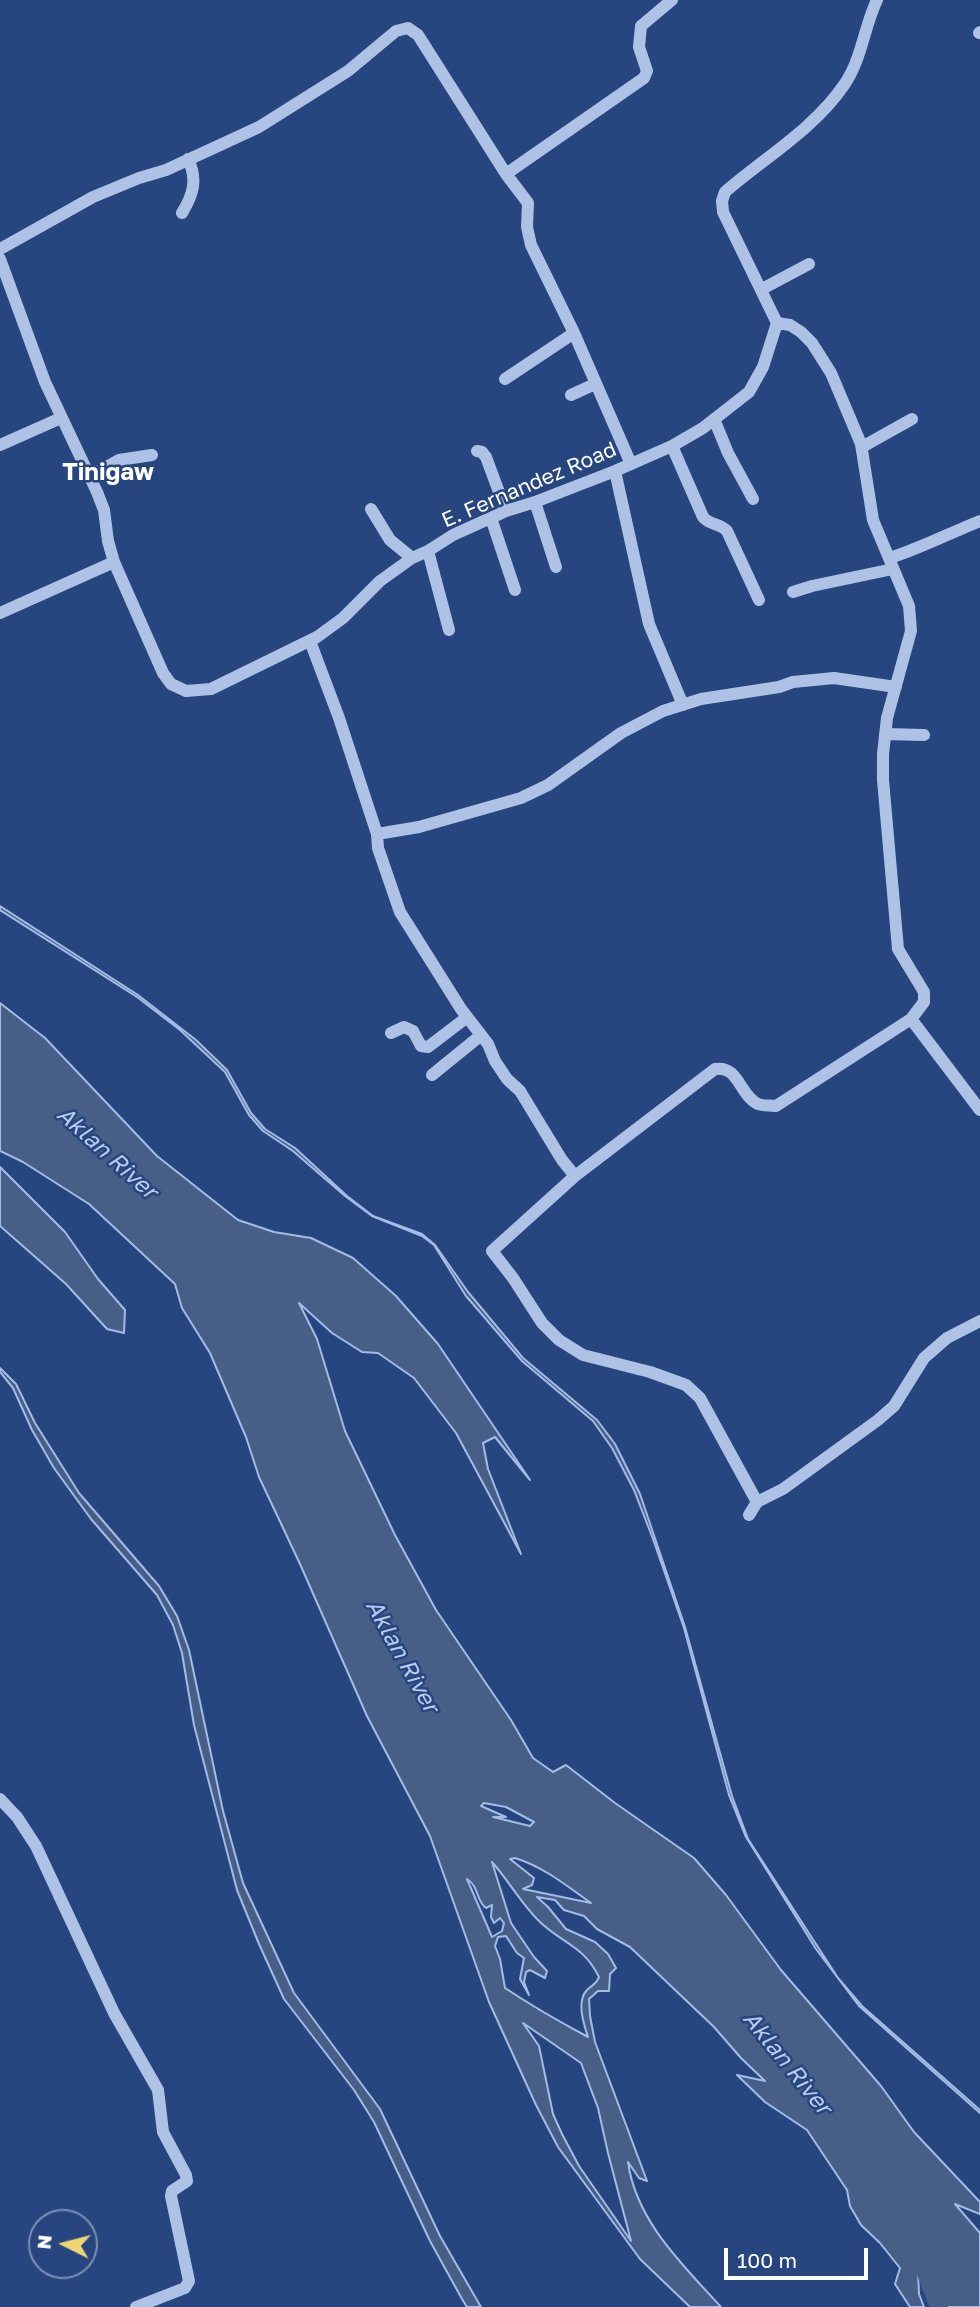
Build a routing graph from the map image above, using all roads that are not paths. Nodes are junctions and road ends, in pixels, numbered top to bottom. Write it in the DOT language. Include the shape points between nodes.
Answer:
graph roads {
  1 [pos="671,0"];
  2 [pos="877,0"];
  3 [pos="188,159"];
  4 [pos="506,174"];
  5 [pos="182,214"];
  6 [pos="0,249"];
  7 [pos="0,259"];
  8 [pos="808,264"];
  9 [pos="762,289"];
  10 [pos="777,323"];
  11 [pos="574,333"];
  12 [pos="505,379"];
  13 [pos="596,384"];
  14 [pos="571,395"];
  15 [pos="61,418"];
  16 [pos="714,419"];
  17 [pos="912,419"];
  18 [pos="0,445"];
  19 [pos="672,446"];
  20 [pos="862,447"];
  21 [pos="477,451"];
  22 [pos="152,455"];
  23 [pos="631,464"];
  24 [pos="615,471"];
  25 [pos="89,477"];
  26 [pos="753,499"];
  27 [pos="535,502"];
  28 [pos="371,509"];
  29 [pos="506,511"];
  30 [pos="491,518"];
  31 [pos="980,521"];
  32 [pos="428,551"];
  33 [pos="412,558"];
  34 [pos="114,562"];
  35 [pos="891,564"];
  36 [pos="556,567"];
  37 [pos="515,590"];
  38 [pos="793,592"];
  39 [pos="759,600"];
  40 [pos="0,614"];
  41 [pos="449,630"];
  42 [pos="310,641"];
  43 [pos="896,687"];
  44 [pos="683,705"];
  45 [pos="885,734"];
  46 [pos="924,736"];
  47 [pos="377,834"];
  48 [pos="466,1018"];
  49 [pos="911,1019"];
  50 [pos="391,1033"];
  51 [pos="480,1036"];
  52 [pos="432,1075"];
  53 [pos="980,1110"];
  54 [pos="575,1176"];
  55 [pos="980,1321"];
  56 [pos="757,1502"];
  57 [pos="749,1515"];
  58 [pos="0,1799"];
  59 [pos="136,2307"];
  1 -- 4 [label="street" via="641,26 644,78"];
  2 -- 9 [label="street" via="860,53 829,104 725,192 723,212"];
  3 -- 4 [label="street" via="259,127 348,71 396,31 408,28 418,36"];
  3 -- 5 [label="street" via="194,192"];
  3 -- 6 [label="street" via="93,197"];
  4 -- 11 [label="street" via="528,203 531,245"];
  7 -- 15 [label="street, E. Fernandez Road"];
  8 -- 9 [label="street"];
  9 -- 10 [label="street"];
  10 -- 16 [label="street, E. Fernandez Road" via="763,367 749,392"];
  10 -- 20 [label="street" via="790,326 812,343 831,373"];
  11 -- 12 [label="street"];
  11 -- 13 [label="street"];
  13 -- 14 [label="street"];
  13 -- 23 [label="street"];
  15 -- 18 [label="street"];
  15 -- 25 [label="street, E. Fernandez Road"];
  16 -- 19 [label="street, E. Fernandez Road"];
  16 -- 26 [label="street"];
  17 -- 20 [label="street"];
  19 -- 23 [label="street, E. Fernandez Road"];
  19 -- 39 [label="street" via="702,517 727,531"];
  20 -- 35 [label="street" via="873,520"];
  21 -- 29 [label="street" via="486,457"];
  22 -- 25 [label="street" via="119,460"];
  23 -- 24 [label="street, E. Fernandez Road"];
  24 -- 27 [label="street, E. Fernandez Road"];
  24 -- 44 [label="street" via="649,624"];
  25 -- 34 [label="street, E. Fernandez Road" via="104,510"];
  27 -- 29 [label="street, E. Fernandez Road"];
  27 -- 36 [label="street"];
  28 -- 33 [label="street" via="390,540"];
  29 -- 30 [label="street, E. Fernandez Road"];
  30 -- 32 [label="street, E. Fernandez Road"];
  30 -- 37 [label="street"];
  31 -- 35 [label="street"];
  32 -- 33 [label="street, E. Fernandez Road"];
  32 -- 41 [label="street"];
  33 -- 42 [label="street, E. Fernandez Road" via="380,581 344,618"];
  34 -- 40 [label="street"];
  34 -- 42 [label="street, E. Fernandez Road" via="163,673 171,684 186,691 211,689"];
  35 -- 38 [label="street"];
  35 -- 43 [label="street" via="911,619"];
  42 -- 47 [label="street"];
  43 -- 44 [label="street" via="834,678"];
  43 -- 45 [label="street"];
  44 -- 47 [label="street" via="621,733 548,785 521,798"];
  45 -- 46 [label="street"];
  45 -- 49 [label="street" via="883,780 898,948 924,992 924,1002"];
  47 -- 48 [label="street" via="400,912"];
  48 -- 50 [label="street" via="428,1047 421,1046 413,1031 404,1027"];
  48 -- 51 [label="street"];
  49 -- 53 [label="street"];
  49 -- 54 [label="street" via="776,1105 760,1105 731,1072 715,1069"];
  51 -- 52 [label="street"];
  51 -- 54 [label="street"];
  54 -- 56 [label="street" via="492,1251 559,1340 583,1355 686,1385 700,1398"];
  55 -- 56 [label="street" via="947,1338 924,1358 894,1406 878,1420 783,1489"];
  56 -- 57 [label="street"];
  58 -- 59 [label="street" via="36,1846 114,2013 158,2090 163,2132 186,2175 187,2181 171,2196 189,2281 185,2288"];
}
